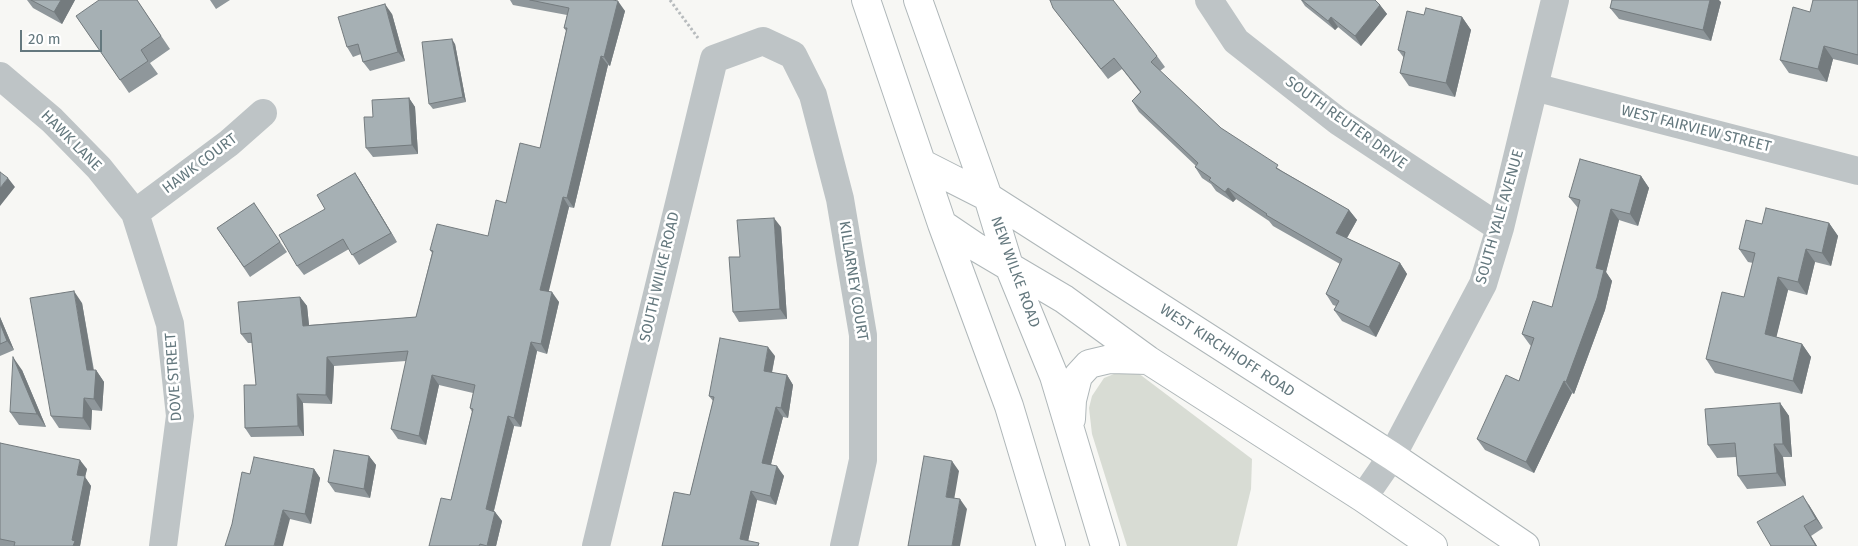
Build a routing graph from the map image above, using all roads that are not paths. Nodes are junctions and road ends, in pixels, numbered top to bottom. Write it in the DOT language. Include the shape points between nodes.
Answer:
graph roads {
  1 [pos="866,0"];
  2 [pos="918,0"];
  3 [pos="1209,0"];
  4 [pos="1556,0"];
  5 [pos="763,41"];
  6 [pos="0,76"];
  7 [pos="1534,87"];
  8 [pos="263,113"];
  9 [pos="924,164"];
  10 [pos="1858,171"];
  11 [pos="988,197"];
  12 [pos="135,213"];
  13 [pos="942,224"];
  14 [pos="1500,228"];
  15 [pos="1009,266"];
  16 [pos="1148,360"];
  17 [pos="1070,430"];
  18 [pos="1392,456"];
  19 [pos="1363,498"];
  20 [pos="163,546"];
  21 [pos="596,546"];
  22 [pos="844,546"];
  23 [pos="1052,546"];
  24 [pos="1105,546"];
  25 [pos="1433,546"];
  26 [pos="1525,546"];
  1 -- 9 [label="main road"];
  2 -- 11 [label="main road, NEW WILKE ROAD"];
  3 -- 14 [label="street, SOUTH REUTER DRIVE" via="1236,41 1338,121"];
  4 -- 7 [label="street, SOUTH YALE AVENUE"];
  5 -- 21 [label="street, SOUTH WILKE ROAD" via="714,59"];
  5 -- 22 [label="street, KILLARNEY COURT" via="793,55 813,95 840,199 863,336 863,460"];
  6 -- 12 [label="street, HAWK LANE" via="52,120 99,168"];
  7 -- 10 [label="street, WEST FAIRVIEW STREET"];
  7 -- 14 [label="street, SOUTH YALE AVENUE"];
  8 -- 12 [label="street, HAWK COURT"];
  9 -- 11 [label="main road, WEST KIRCHHOFF ROAD"];
  9 -- 13 [label="main road"];
  11 -- 15 [label="main road, NEW WILKE ROAD"];
  11 -- 18 [label="main road, WEST KIRCHHOFF ROAD"];
  12 -- 20 [label="street, DOVE STREET" via="170,324 180,416"];
  13 -- 15 [label="main road"];
  13 -- 23 [label="main road" via="1009,406"];
  14 -- 18 [label="street, SOUTH YALE AVENUE" via="1483,284"];
  15 -- 16 [label="main road" via="1064,299"];
  15 -- 17 [label="main road, NEW WILKE ROAD" via="1054,376"];
  16 -- 17 [label="main road" via="1110,360 1089,364 1078,376"];
  16 -- 19 [label="main road"];
  17 -- 24 [label="main road, NEW WILKE ROAD"];
  18 -- 19 [label="street, SOUTH YALE AVENUE"];
  18 -- 26 [label="main road, WEST KIRCHHOFF ROAD"];
  19 -- 25 [label="main road"];
}
